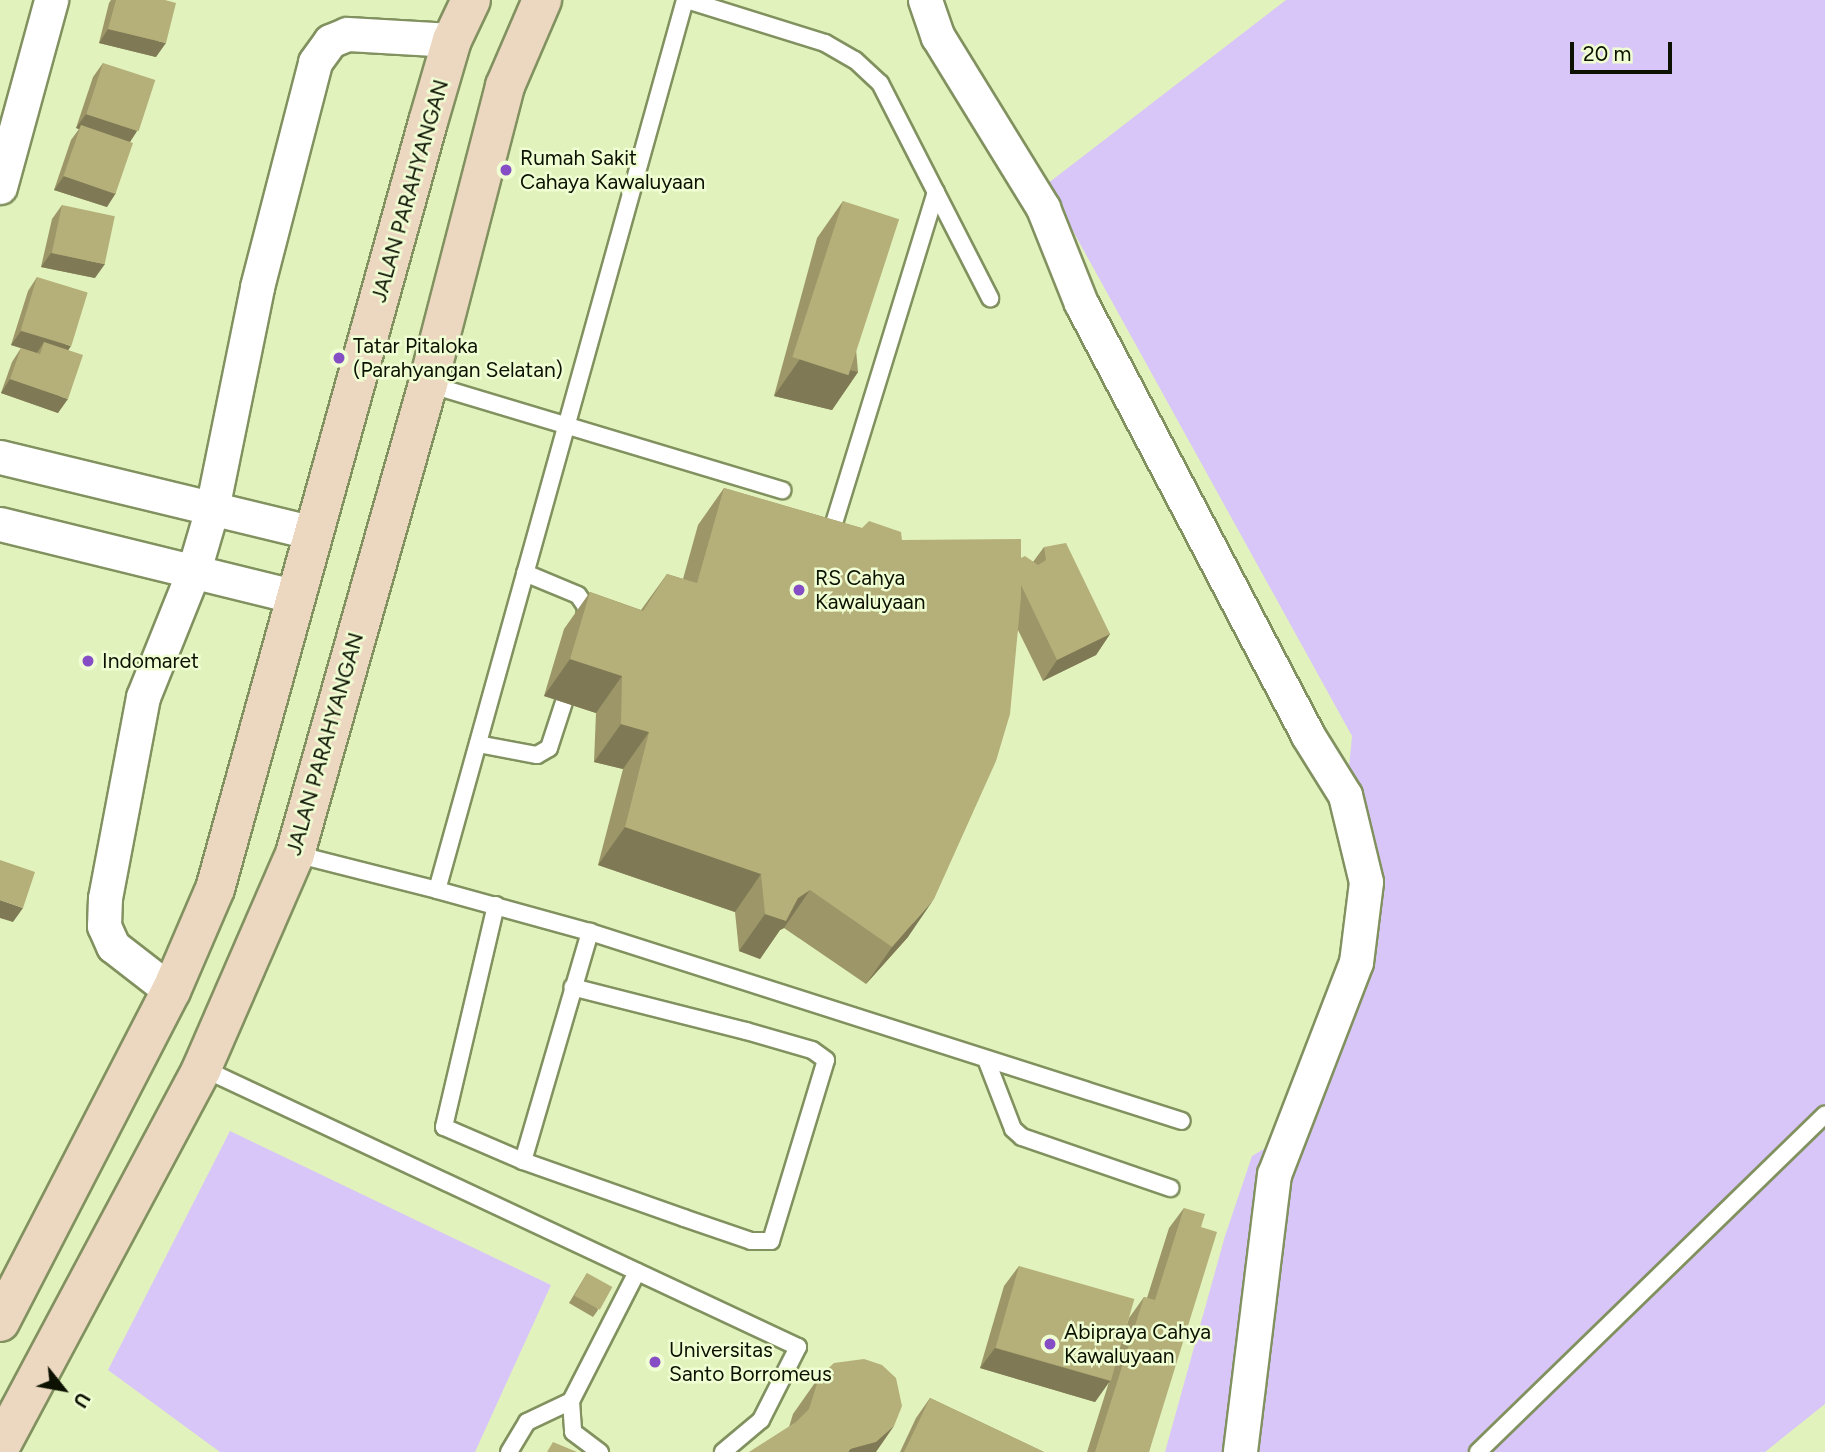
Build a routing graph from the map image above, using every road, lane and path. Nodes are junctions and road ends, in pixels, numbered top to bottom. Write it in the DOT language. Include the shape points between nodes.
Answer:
graph roads {
  1 [pos="51,0"];
  2 [pos="471,0"];
  3 [pos="542,0"];
  4 [pos="686,0"];
  5 [pos="925,0"];
  6 [pos="452,40"];
  7 [pos="0,185"];
  8 [pos="936,192"];
  9 [pos="990,298"];
  10 [pos="428,384"];
  11 [pos="566,424"];
  12 [pos="0,457"];
  13 [pos="782,490"];
  14 [pos="212,509"];
  15 [pos="0,524"];
  16 [pos="314,533"];
  17 [pos="831,533"];
  18 [pos="194,570"];
  19 [pos="525,573"];
  20 [pos="297,597"];
  21 [pos="584,636"];
  22 [pos="564,702"];
  23 [pos="478,744"];
  24 [pos="295,854"];
  25 [pos="437,890"];
  26 [pos="496,905"];
  27 [pos="590,932"];
  28 [pos="572,987"];
  29 [pos="172,991"];
  30 [pos="986,1059"];
  31 [pos="202,1068"];
  32 [pos="1825,1115"];
  33 [pos="1182,1121"];
  34 [pos="90,1149"];
  35 [pos="523,1161"];
  36 [pos="140,1180"];
  37 [pos="1170,1188"];
  38 [pos="637,1272"];
  39 [pos="0,1322"];
  40 [pos="571,1401"];
  41 [pos="0,1447"];
  42 [pos="509,1452"];
  43 [pos="600,1452"];
  44 [pos="723,1452"];
  45 [pos="1240,1452"];
  46 [pos="1478,1452"];
  1 -- 7 [label="street"];
  2 -- 6 [label="main road, JALAN PARAHYANGAN"];
  3 -- 10 [label="main road, JALAN PARAHYANGAN" via="506,86"];
  4 -- 8 [label="lane" via="825,43 855,60 880,83"];
  4 -- 11 [label="lane"];
  5 -- 45 [label="street" via="937,37 1043,208 1081,303 1307,734 1345,795 1366,882 1356,962 1273,1174"];
  6 -- 14 [label="street" via="347,34 330,41 315,62 257,287"];
  6 -- 16 [label="main road, JALAN PARAHYANGAN"];
  8 -- 9 [label="lane"];
  8 -- 17 [label="lane"];
  10 -- 11 [label="lane"];
  10 -- 24 [label="main road, JALAN PARAHYANGAN"];
  11 -- 13 [label="lane"];
  11 -- 19 [label="lane"];
  12 -- 14 [label="street"];
  14 -- 16 [label="street"];
  14 -- 18 [label="street"];
  15 -- 18 [label="street"];
  16 -- 20 [label="main road, JALAN PARAHYANGAN"];
  18 -- 20 [label="street"];
  18 -- 29 [label="street" via="143,697 105,898 104,926 113,946"];
  19 -- 21 [label="lane" via="578,595 586,607"];
  19 -- 23 [label="lane"];
  20 -- 29 [label="main road, JALAN PARAHYANGAN" via="215,889"];
  22 -- 23 [label="lane" via="549,748 537,755"];
  23 -- 25 [label="lane"];
  24 -- 25 [label="lane"];
  24 -- 31 [label="main road, JALAN PARAHYANGAN"];
  25 -- 26 [label="lane"];
  26 -- 27 [label="lane"];
  26 -- 35 [label="lane" via="444,1127"];
  27 -- 28 [label="lane"];
  27 -- 30 [label="lane"];
  28 -- 35 [label="lane"];
  28 -- 35 [label="lane" via="812,1050 825,1060 824,1074 771,1241 751,1241"];
  29 -- 34 [label="main road, JALAN PARAHYANGAN"];
  30 -- 33 [label="lane"];
  30 -- 37 [label="lane" via="1013,1129 1022,1137"];
  31 -- 36 [label="main road, JALAN PARAHYANGAN"];
  31 -- 38 [label="lane"];
  32 -- 46 [label="lane"];
  34 -- 36 [label="main road"];
  34 -- 39 [label="main road, JALAN PARAHYANGAN"];
  36 -- 41 [label="main road, JALAN PARAHYANGAN"];
  38 -- 40 [label="lane"];
  38 -- 44 [label="lane" via="798,1348 761,1420"];
  40 -- 42 [label="lane" via="527,1422"];
  40 -- 43 [label="lane" via="573,1432"];
}
